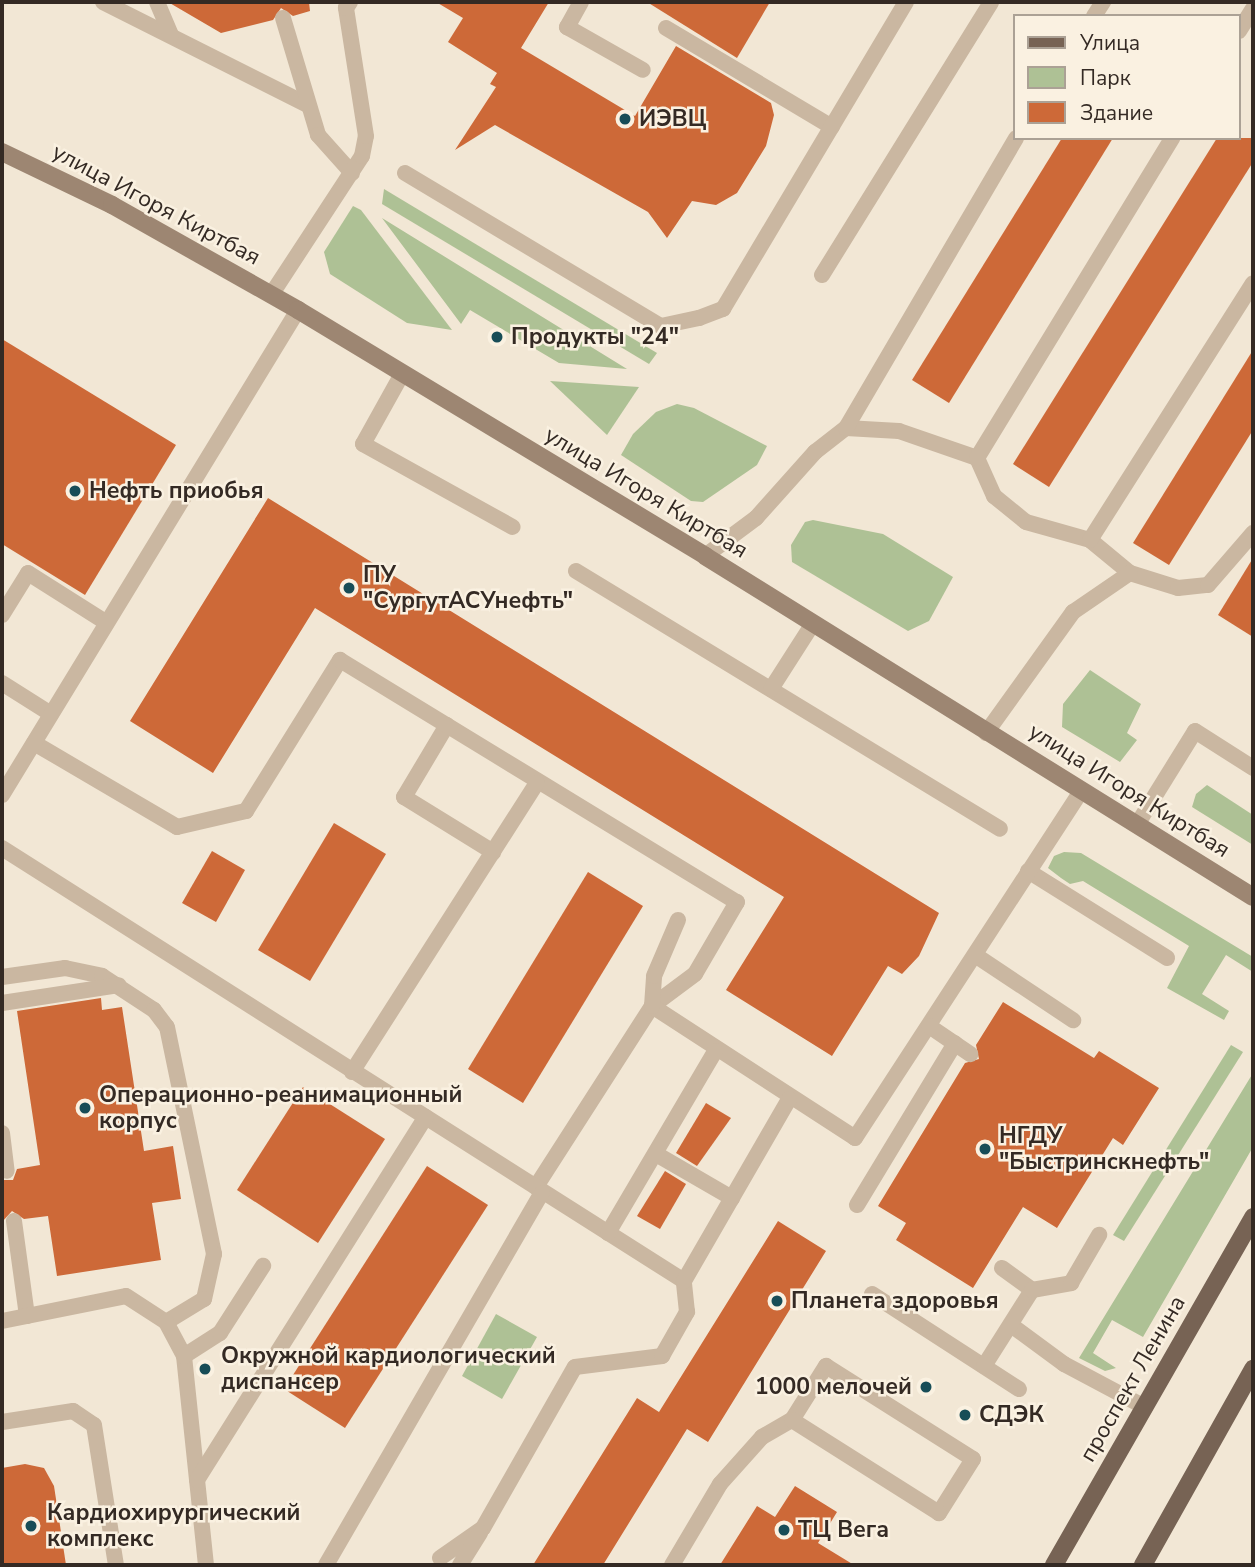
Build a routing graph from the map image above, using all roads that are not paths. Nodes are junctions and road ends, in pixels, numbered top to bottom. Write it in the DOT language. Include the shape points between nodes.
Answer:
graph roads {
  1 [pos="103,2"];
  2 [pos="157,2"];
  3 [pos="349,2"];
  4 [pos="581,2"];
  5 [pos="906,2"];
  6 [pos="992,2"];
  7 [pos="1253,9"];
  8 [pos="283,18"];
  9 [pos="666,28"];
  10 [pos="1241,28"];
  11 [pos="171,35"];
  12 [pos="643,70"];
  13 [pos="306,104"];
  14 [pos="832,127"];
  15 [pos="1015,140"];
  16 [pos="1171,140"];
  17 [pos="2,152"];
  18 [pos="352,173"];
  19 [pos="405,173"];
  20 [pos="822,275"];
  21 [pos="1253,283"];
  22 [pos="271,295"];
  23 [pos="298,310"];
  24 [pos="402,374"];
  25 [pos="846,428"];
  26 [pos="977,458"];
  27 [pos="513,527"];
  28 [pos="1253,533"];
  29 [pos="1090,540"];
  30 [pos="705,556"];
  31 [pos="576,571"];
  32 [pos="1130,573"];
  33 [pos="2,615"];
  34 [pos="107,623"];
  35 [pos="812,625"];
  36 [pos="2,683"];
  37 [pos="771,689"];
  38 [pos="51,714"];
  39 [pos="447,725"];
  40 [pos="986,733"];
  41 [pos="34,743"];
  42 [pos="1253,768"];
  43 [pos="537,783"];
  44 [pos="1081,791"];
  45 [pos="2,795"];
  46 [pos="1139,823"];
  47 [pos="1000,829"];
  48 [pos="2,848"];
  49 [pos="493,852"];
  50 [pos="1028,871"];
  51 [pos="1253,897"];
  52 [pos="678,920"];
  53 [pos="975,955"];
  54 [pos="1167,958"];
  55 [pos="2,977"];
  56 [pos="120,985"];
  57 [pos="2,1003"];
  58 [pos="652,1006"];
  59 [pos="1073,1020"];
  60 [pos="929,1026"];
  61 [pos="956,1044"];
  62 [pos="715,1051"];
  63 [pos="970,1054"];
  64 [pos="352,1072"];
  65 [pos="789,1099"];
  66 [pos="426,1117"];
  67 [pos="2,1133"];
  68 [pos="656,1154"];
  69 [pos="7,1171"];
  70 [pos="539,1190"];
  71 [pos="732,1198"];
  72 [pos="857,1205"];
  73 [pos="1253,1217"];
  74 [pos="14,1221"];
  75 [pos="608,1233"];
  76 [pos="1099,1235"];
  77 [pos="263,1266"];
  78 [pos="1002,1268"];
  79 [pos="684,1281"];
  80 [pos="1032,1290"];
  81 [pos="872,1294"];
  82 [pos="27,1316"];
  83 [pos="2,1321"];
  84 [pos="166,1322"];
  85 [pos="1010,1325"];
  86 [pos="184,1356"];
  87 [pos="984,1366"];
  88 [pos="1253,1369"];
  89 [pos="1019,1389"];
  90 [pos="1145,1407"];
  91 [pos="792,1420"];
  92 [pos="2,1422"];
  93 [pos="197,1480"];
  94 [pos="483,1528"];
  95 [pos="440,1558"];
  96 [pos="116,1565"];
  97 [pos="206,1565"];
  98 [pos="326,1565"];
  99 [pos="460,1565"];
  100 [pos="672,1565"];
  101 [pos="1054,1565"];
  102 [pos="1143,1565"];
  1 -- 11 [label="lane"];
  2 -- 11 [label="lane"];
  3 -- 18 [label="lane" via="346,8 366,136"];
  4 -- 12 [label="lane" via="567,27"];
  5 -- 14 [label="lane"];
  6 -- 20 [label="lane"];
  7 -- 10 [label="lane"];
  8 -- 13 [label="lane"];
  9 -- 14 [label="lane"];
  11 -- 13 [label="lane"];
  13 -- 18 [label="lane" via="318,135"];
  14 -- 19 [label="lane" via="723,309 661,326"];
  15 -- 25 [label="lane"];
  16 -- 26 [label="lane"];
  17 -- 22 [label="main road, улица Игоря Киртбая" via="112,205"];
  18 -- 22 [label="lane"];
  21 -- 29 [label="lane"];
  22 -- 23 [label="main road, улица Игоря Киртбая"];
  23 -- 24 [label="main road, улица Игоря Киртбая"];
  23 -- 34 [label="lane"];
  24 -- 27 [label="lane" via="363,444"];
  24 -- 30 [label="main road, улица Игоря Киртбая"];
  25 -- 26 [label="lane" via="899,431"];
  25 -- 30 [label="lane" via="815,452 757,518"];
  26 -- 29 [label="lane" via="994,496 1026,522"];
  28 -- 32 [label="lane" via="1208,585 1178,587"];
  29 -- 32 [label="lane"];
  30 -- 35 [label="main road, улица Игоря Киртбая"];
  31 -- 37 [label="lane"];
  32 -- 40 [label="lane" via="1073,612"];
  33 -- 34 [label="lane" via="28,573"];
  34 -- 38 [label="lane"];
  35 -- 37 [label="lane"];
  35 -- 40 [label="main road, улица Игоря Киртбая"];
  36 -- 38 [label="lane"];
  37 -- 47 [label="lane"];
  38 -- 41 [label="lane"];
  39 -- 41 [label="lane" via="340,660 246,811 177,827"];
  39 -- 43 [label="lane"];
  39 -- 49 [label="lane" via="404,797"];
  40 -- 44 [label="main road, улица Игоря Киртбая"];
  41 -- 45 [label="lane"];
  42 -- 46 [label="lane" via="1195,731"];
  43 -- 49 [label="lane"];
  43 -- 58 [label="lane" via="737,902 695,974"];
  44 -- 46 [label="main road, улица Игоря Киртбая"];
  44 -- 50 [label="lane"];
  46 -- 51 [label="main road, улица Игоря Киртбая"];
  48 -- 64 [label="lane"];
  49 -- 64 [label="lane"];
  50 -- 53 [label="lane"];
  50 -- 54 [label="lane"];
  52 -- 58 [label="lane" via="654,976"];
  53 -- 59 [label="lane"];
  53 -- 60 [label="lane"];
  55 -- 56 [label="lane" via="65,968"];
  56 -- 57 [label="lane"];
  56 -- 84 [label="lane" via="154,1010 174,1046 214,1254 204,1299"];
  58 -- 62 [label="lane"];
  58 -- 70 [label="lane"];
  60 -- 61 [label="lane"];
  60 -- 65 [label="lane" via="855,1138"];
  61 -- 63 [label="lane"];
  61 -- 72 [label="lane"];
  62 -- 65 [label="lane"];
  62 -- 68 [label="lane"];
  64 -- 66 [label="lane"];
  65 -- 71 [label="lane"];
  66 -- 70 [label="lane"];
  66 -- 93 [label="lane"];
  67 -- 69 [label="lane"];
  68 -- 71 [label="lane"];
  68 -- 75 [label="lane"];
  70 -- 75 [label="lane"];
  70 -- 98 [label="lane"];
  71 -- 79 [label="lane"];
  73 -- 90 [label="main road, проспект Ленина"];
  74 -- 82 [label="lane"];
  75 -- 79 [label="lane"];
  76 -- 80 [label="lane" via="1071,1283"];
  77 -- 86 [label="lane" via="220,1333"];
  78 -- 80 [label="lane"];
  79 -- 94 [label="lane" via="687,1312 662,1356 575,1367"];
  80 -- 85 [label="lane"];
  81 -- 87 [label="lane"];
  82 -- 83 [label="lane"];
  82 -- 84 [label="lane" via="126,1296"];
  84 -- 86 [label="lane"];
  85 -- 87 [label="lane"];
  85 -- 90 [label="lane" via="1064,1364"];
  86 -- 93 [label="lane"];
  87 -- 89 [label="lane"];
  88 -- 102 [label="main road"];
  90 -- 101 [label="main road, проспект Ленина"];
  91 -- 91 [label="lane" via="939,1513 973,1459 826,1366"];
  91 -- 100 [label="lane" via="762,1437 720,1484"];
  92 -- 96 [label="lane" via="73,1411 94,1424"];
  93 -- 97 [label="lane"];
  94 -- 95 [label="lane"];
  94 -- 99 [label="lane"];
}
